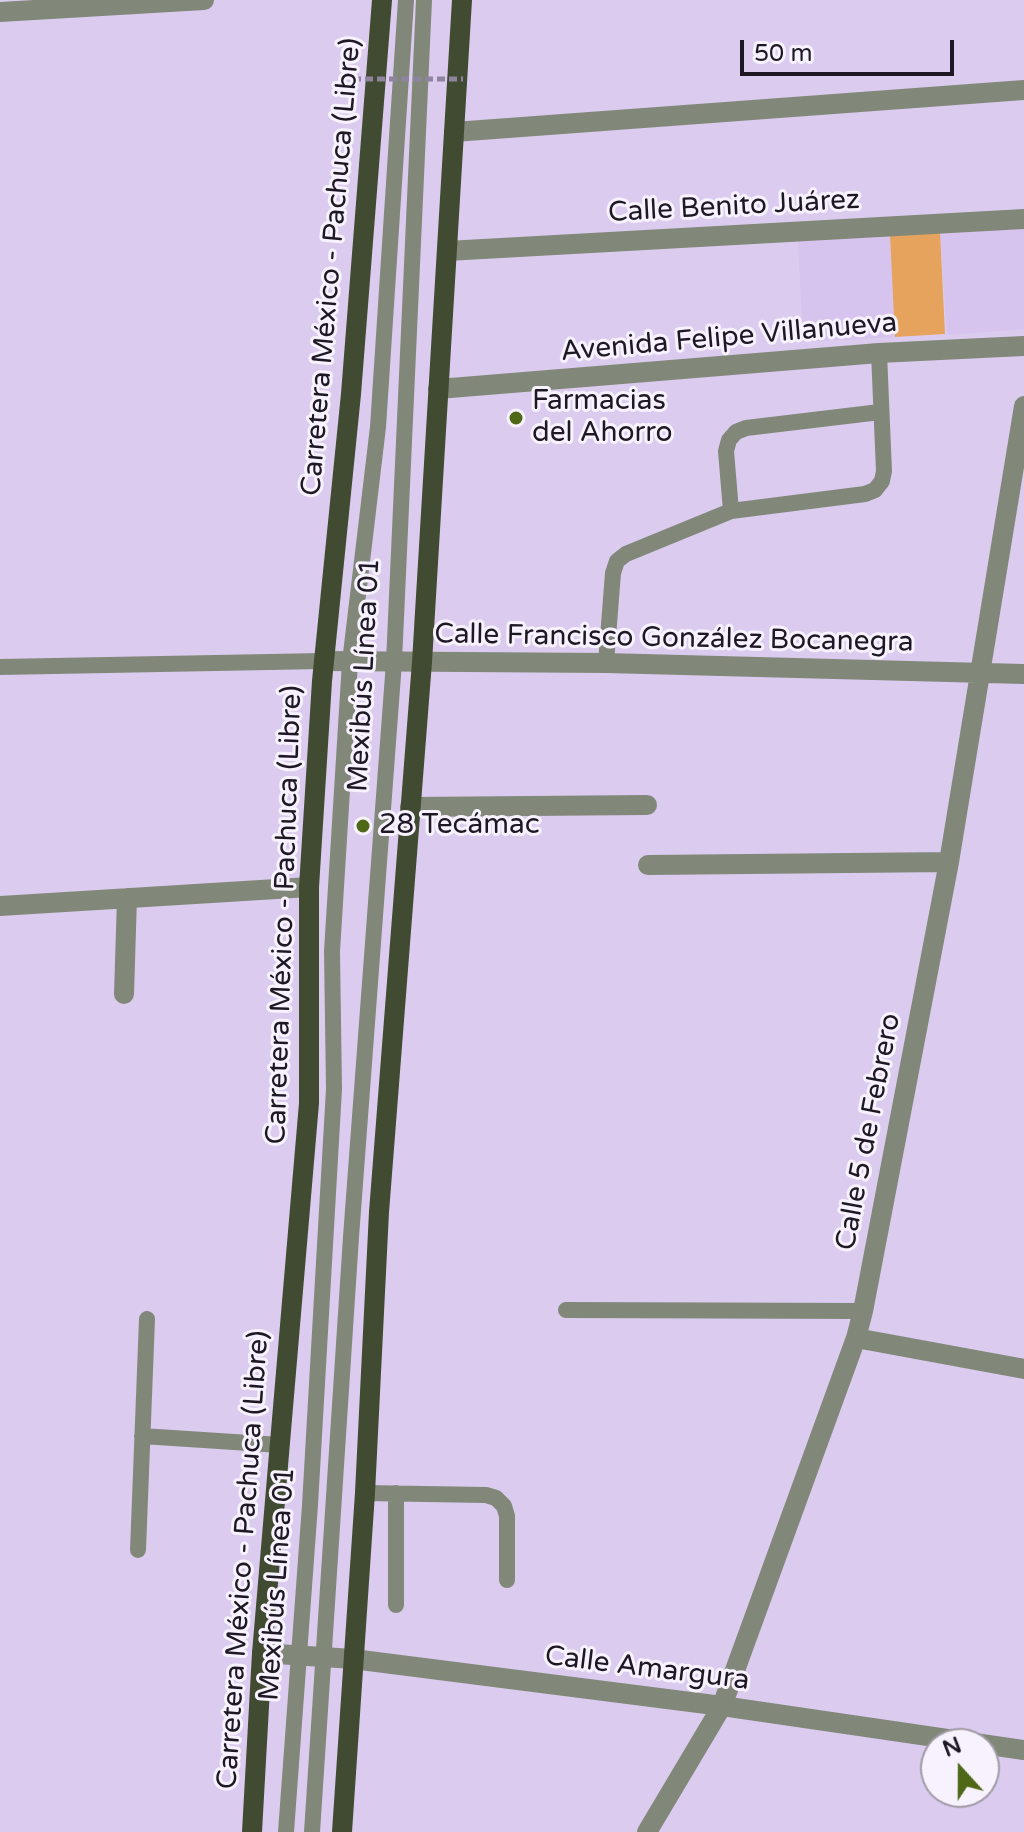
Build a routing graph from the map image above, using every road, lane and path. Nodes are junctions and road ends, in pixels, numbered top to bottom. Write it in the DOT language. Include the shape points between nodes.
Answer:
graph roads {
  1 [pos="204,0"];
  2 [pos="382,0"];
  3 [pos="406,0"];
  4 [pos="424,0"];
  5 [pos="462,0"];
  6 [pos="0,12"];
  7 [pos="353,79"];
  8 [pos="463,79"];
  9 [pos="1024,90"];
  10 [pos="454,132"];
  11 [pos="1024,219"];
  12 [pos="447,251"];
  13 [pos="1024,346"];
  14 [pos="879,353"];
  15 [pos="438,389"];
  16 [pos="1024,406"];
  17 [pos="880,412"];
  18 [pos="731,511"];
  19 [pos="323,661"];
  20 [pos="350,662"];
  21 [pos="394,662"];
  22 [pos="422,662"];
  23 [pos="606,663"];
  24 [pos="0,667"];
  25 [pos="979,672"];
  26 [pos="1024,674"];
  27 [pos="647,805"];
  28 [pos="410,807"];
  29 [pos="949,862"];
  30 [pos="648,865"];
  31 [pos="309,887"];
  32 [pos="127,898"];
  33 [pos="0,906"];
  34 [pos="124,994"];
  35 [pos="566,1310"];
  36 [pos="863,1311"];
  37 [pos="147,1319"];
  38 [pos="856,1338"];
  39 [pos="1024,1369"];
  40 [pos="142,1436"];
  41 [pos="280,1445"];
  42 [pos="365,1493"];
  43 [pos="396,1493"];
  44 [pos="138,1550"];
  45 [pos="507,1580"];
  46 [pos="396,1605"];
  47 [pos="262,1653"];
  48 [pos="299,1656"];
  49 [pos="324,1658"];
  50 [pos="353,1659"];
  51 [pos="722,1706"];
  52 [pos="1024,1750"];
  53 [pos="252,1832"];
  54 [pos="286,1832"];
  55 [pos="312,1832"];
  56 [pos="342,1832"];
  57 [pos="647,1832"];
  1 -- 6 [label="street"];
  2 -- 19 [label="main road, Carretera México - Pachuca (Libre)" via="351,394"];
  3 -- 20 [label="lane, Mexibús Línea 01" via="378,427"];
  4 -- 21 [label="lane, Mexibús Línea 01"];
  5 -- 10 [label="main road"];
  7 -- 8 [label="path, bridge"];
  9 -- 10 [label="street"];
  10 -- 12 [label="main road"];
  11 -- 12 [label="street, Calle Benito Juárez"];
  12 -- 15 [label="main road"];
  13 -- 14 [label="street, Avenida Felipe Villanueva"];
  14 -- 15 [label="street, Avenida Felipe Villanueva"];
  14 -- 17 [label="lane"];
  15 -- 22 [label="main road"];
  16 -- 25 [label="street, Calle 5 de Febrero"];
  17 -- 18 [label="lane" via="884,471 875,490"];
  17 -- 18 [label="lane" via="736,432 726,451"];
  18 -- 23 [label="lane" via="617,561"];
  19 -- 20 [label="street, Calle Francisco González Bocanegra"];
  19 -- 24 [label="lane"];
  19 -- 31 [label="main road, Carretera México - Pachuca (Libre)"];
  20 -- 21 [label="street, Calle Francisco González Bocanegra"];
  20 -- 48 [label="lane, Mexibús Línea 01" via="332,951 334,1089"];
  21 -- 22 [label="street, Calle Francisco González Bocanegra"];
  21 -- 49 [label="lane, Mexibús Línea 01"];
  22 -- 23 [label="street, Calle Francisco González Bocanegra"];
  22 -- 28 [label="main road"];
  23 -- 25 [label="street, Calle Francisco González Bocanegra"];
  25 -- 26 [label="street, Calle Francisco González Bocanegra"];
  25 -- 29 [label="street, Calle 5 de Febrero"];
  27 -- 28 [label="street"];
  28 -- 42 [label="main road" via="379,1212"];
  29 -- 30 [label="street"];
  29 -- 36 [label="street, Calle 5 de Febrero"];
  31 -- 32 [label="street"];
  31 -- 41 [label="main road, Carretera México - Pachuca (Libre)" via="309,1103"];
  32 -- 33 [label="street"];
  32 -- 34 [label="street"];
  35 -- 36 [label="lane"];
  36 -- 38 [label="street, Calle 5 de Febrero"];
  37 -- 40 [label="lane"];
  38 -- 39 [label="street"];
  38 -- 51 [label="street, Calle 5 de Febrero"];
  40 -- 41 [label="lane"];
  40 -- 44 [label="lane"];
  41 -- 47 [label="main road, Carretera México - Pachuca (Libre)"];
  42 -- 43 [label="lane"];
  42 -- 50 [label="main road"];
  43 -- 45 [label="lane" via="496,1498 507,1516"];
  43 -- 46 [label="lane"];
  47 -- 48 [label="street, Calle Amargura"];
  47 -- 53 [label="main road, Carretera México - Pachuca (Libre)"];
  48 -- 49 [label="street, Calle Amargura"];
  48 -- 54 [label="lane, Mexibús Línea 01"];
  49 -- 50 [label="street, Calle Amargura"];
  49 -- 55 [label="lane, Mexibús Línea 01"];
  50 -- 51 [label="street, Calle Amargura"];
  50 -- 56 [label="main road"];
  51 -- 52 [label="street, Calle Amargura"];
  51 -- 57 [label="street, Calle 5 de Febrero"];
}
